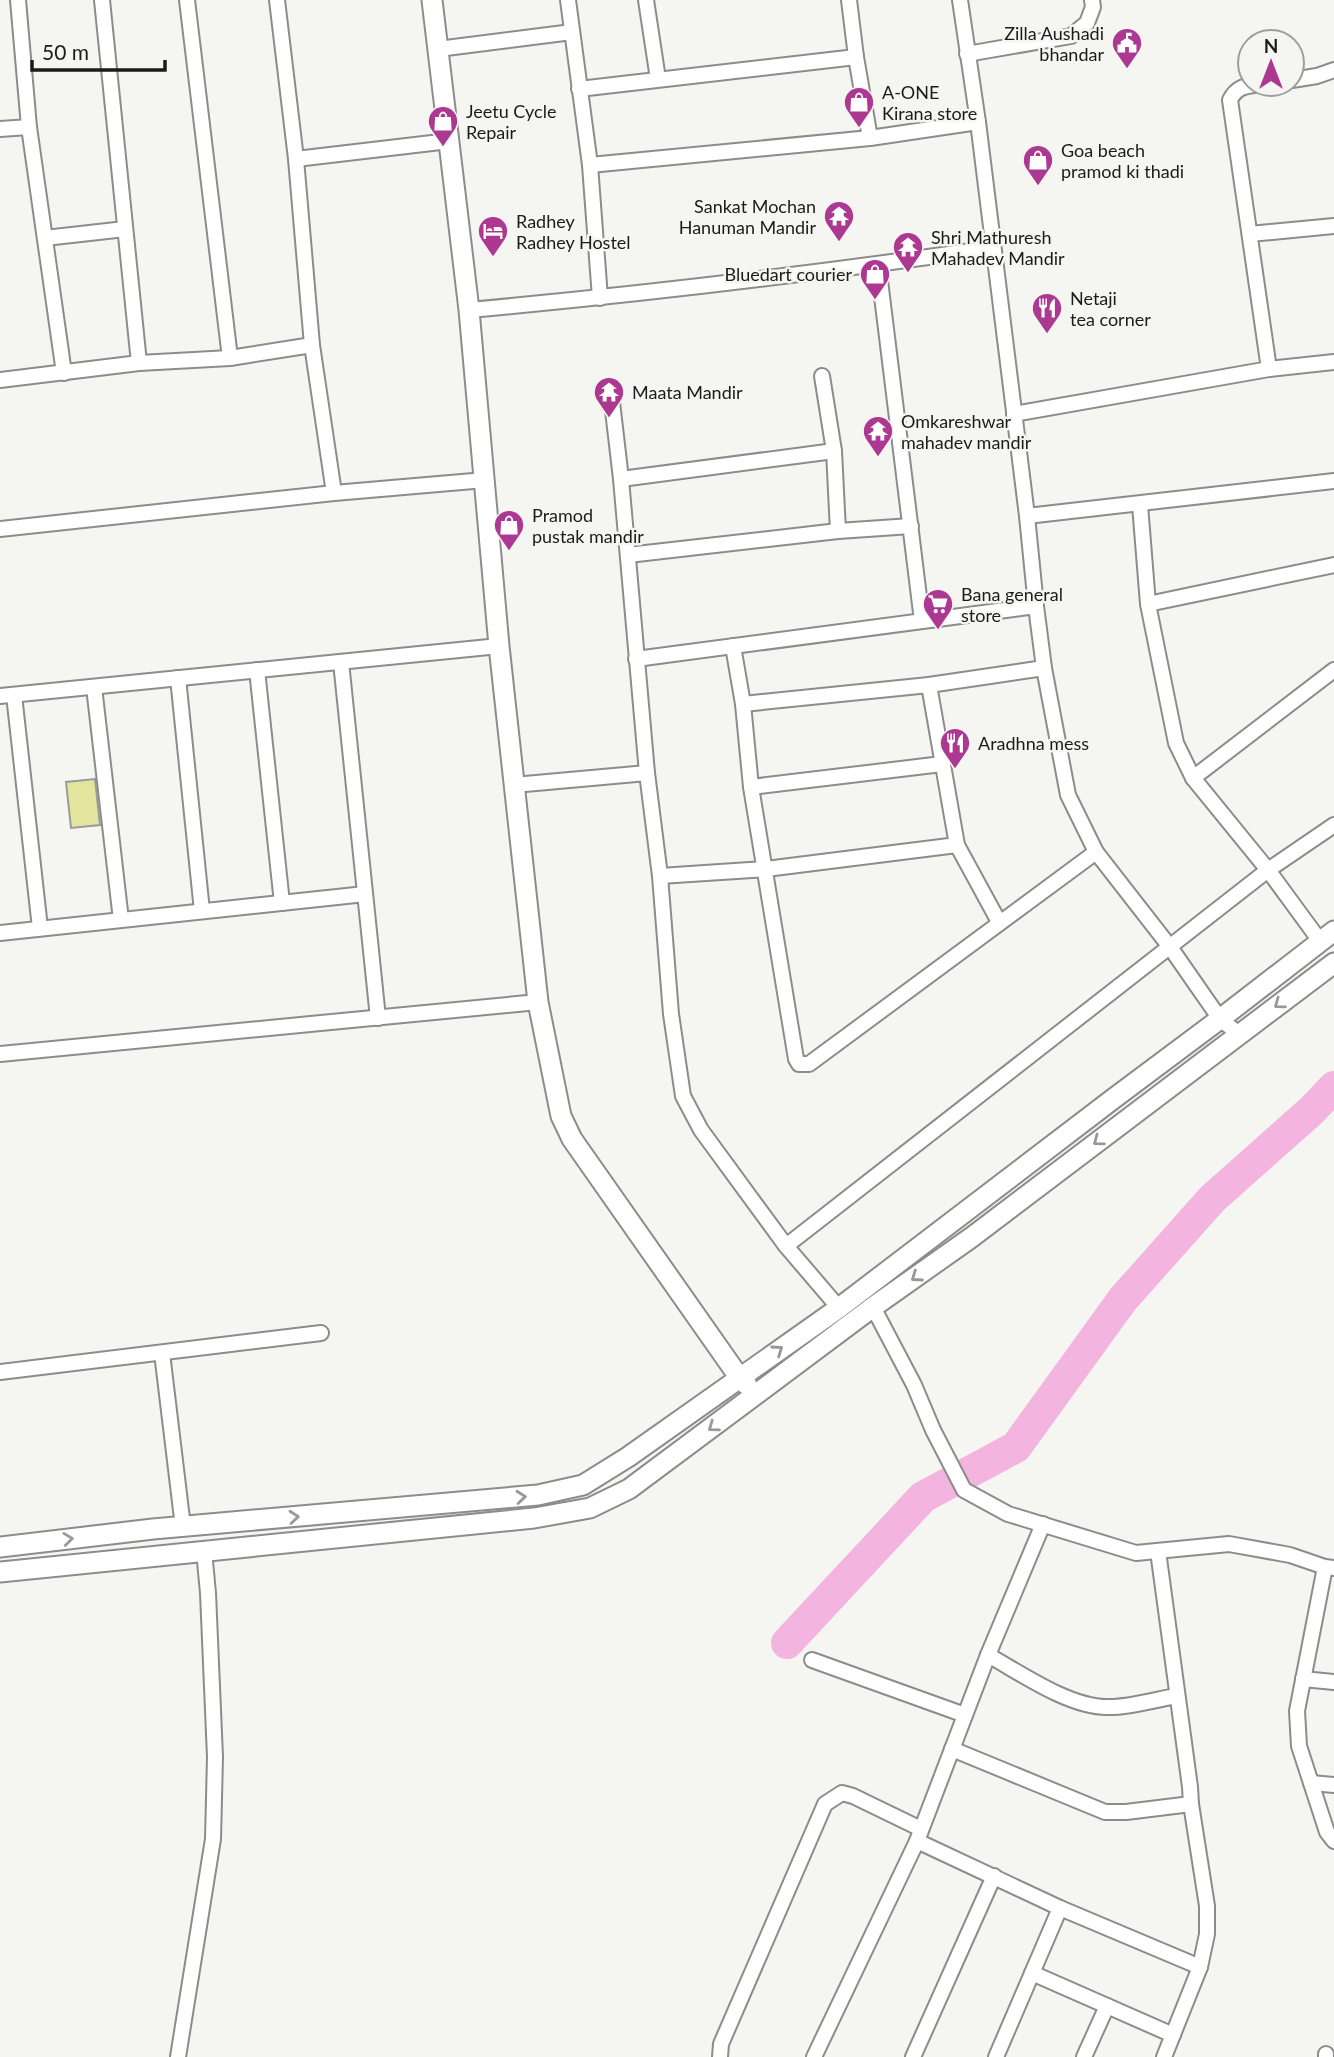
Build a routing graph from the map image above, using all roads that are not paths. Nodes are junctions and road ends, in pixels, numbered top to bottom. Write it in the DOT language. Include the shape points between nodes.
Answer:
graph roads {
  1 [pos="18,0"];
  2 [pos="102,0"];
  3 [pos="187,0"];
  4 [pos="277,0"];
  5 [pos="432,0"];
  6 [pos="568,0"];
  7 [pos="849,0"];
  8 [pos="960,0"];
  9 [pos="1092,0"];
  10 [pos="649,1"];
  11 [pos="572,33"];
  12 [pos="438,49"];
  13 [pos="967,54"];
  14 [pos="856,57"];
  15 [pos="1334,70"];
  16 [pos="1306,77"];
  17 [pos="658,79"];
  18 [pos="579,89"];
  19 [pos="1236,90"];
  20 [pos="978,122"];
  21 [pos="29,127"];
  22 [pos="0,129"];
  23 [pos="870,138"];
  24 [pos="449,141"];
  25 [pos="296,159"];
  26 [pos="590,166"];
  27 [pos="1334,226"];
  28 [pos="125,229"];
  29 [pos="1250,234"];
  30 [pos="45,237"];
  31 [pos="992,248"];
  32 [pos="878,264"];
  33 [pos="600,298"];
  34 [pos="469,310"];
  35 [pos="312,345"];
  36 [pos="230,358"];
  37 [pos="1334,362"];
  38 [pos="139,363"];
  39 [pos="1269,369"];
  40 [pos="64,373"];
  41 [pos="822,376"];
  42 [pos="0,380"];
  43 [pos="612,402"];
  44 [pos="1014,414"];
  45 [pos="834,451"];
  46 [pos="621,479"];
  47 [pos="485,480"];
  48 [pos="1334,481"];
  49 [pos="334,493"];
  50 [pos="1140,505"];
  51 [pos="1027,516"];
  52 [pos="911,526"];
  53 [pos="0,529"];
  54 [pos="838,531"];
  55 [pos="628,555"];
  56 [pos="1334,565"];
  57 [pos="1148,604"];
  58 [pos="1036,606"];
  59 [pos="922,621"];
  60 [pos="499,646"];
  61 [pos="733,646"];
  62 [pos="636,659"];
  63 [pos="341,662"];
  64 [pos="1044,668"];
  65 [pos="257,670"];
  66 [pos="1334,670"];
  67 [pos="178,678"];
  68 [pos="929,685"];
  69 [pos="94,687"];
  70 [pos="7,696"];
  71 [pos="743,704"];
  72 [pos="942,764"];
  73 [pos="647,773"];
  74 [pos="1193,778"];
  75 [pos="514,785"];
  76 [pos="751,787"];
  77 [pos="1334,825"];
  78 [pos="957,845"];
  79 [pos="1096,852"];
  80 [pos="766,869"];
  81 [pos="1268,870"];
  82 [pos="660,876"];
  83 [pos="365,894"];
  84 [pos="282,903"];
  85 [pos="202,911"];
  86 [pos="121,920"];
  87 [pos="999,922"];
  88 [pos="40,928"];
  89 [pos="0,933"];
  90 [pos="1327,936"];
  91 [pos="1170,947"];
  92 [pos="1334,963"];
  93 [pos="538,1002"];
  94 [pos="378,1018"];
  95 [pos="1220,1019"];
  96 [pos="1239,1034"];
  97 [pos="0,1054"];
  98 [pos="786,1246"];
  99 [pos="873,1307"];
  100 [pos="839,1308"];
  101 [pos="321,1334"];
  102 [pos="162,1353"];
  103 [pos="0,1372"];
  104 [pos="739,1377"];
  105 [pos="758,1395"];
  106 [pos="1043,1524"];
  107 [pos="183,1527"];
  108 [pos="0,1547"];
  109 [pos="204,1551"];
  110 [pos="1158,1551"];
  111 [pos="1329,1567"];
  112 [pos="0,1572"];
  113 [pos="988,1655"];
  114 [pos="812,1660"];
  115 [pos="1303,1679"];
  116 [pos="1334,1682"];
  117 [pos="1177,1696"];
  118 [pos="965,1715"];
  119 [pos="952,1749"];
  120 [pos="1311,1783"];
  121 [pos="1334,1785"];
  122 [pos="1191,1804"];
  123 [pos="919,1835"];
  124 [pos="1334,1841"];
  125 [pos="994,1876"];
  126 [pos="1060,1908"];
  127 [pos="1200,1967"];
  128 [pos="1032,1973"];
  129 [pos="1107,2006"];
  130 [pos="1173,2035"];
  131 [pos="178,2057"];
  132 [pos="720,2057"];
  133 [pos="814,2057"];
  134 [pos="913,2057"];
  135 [pos="996,2057"];
  136 [pos="1084,2057"];
  137 [pos="1164,2057"];
  1 -- 21 [label="street"];
  2 -- 28 [label="street"];
  3 -- 36 [label="street"];
  4 -- 25 [label="street"];
  5 -- 12 [label="street"];
  6 -- 11 [label="street"];
  7 -- 14 [label="street"];
  8 -- 13 [label="street"];
  9 -- 13 [label="street" via="1087,23 1071,36"];
  10 -- 17 [label="street"];
  11 -- 12 [label="street"];
  11 -- 18 [label="street"];
  12 -- 24 [label="street"];
  13 -- 20 [label="street"];
  14 -- 17 [label="street"];
  14 -- 23 [label="street"];
  15 -- 16 [label="street"];
  17 -- 18 [label="street"];
  18 -- 26 [label="street"];
  19 -- 29 [label="street" via="1230,100"];
  20 -- 23 [label="street"];
  20 -- 31 [label="street"];
  21 -- 22 [label="street"];
  21 -- 30 [label="street"];
  23 -- 26 [label="street"];
  24 -- 25 [label="street"];
  24 -- 34 [label="street"];
  25 -- 35 [label="street"];
  26 -- 33 [label="street"];
  27 -- 29 [label="street"];
  28 -- 30 [label="street"];
  28 -- 38 [label="street"];
  29 -- 39 [label="street"];
  30 -- 40 [label="street"];
  31 -- 32 [label="street"];
  31 -- 44 [label="street"];
  32 -- 33 [label="street"];
  32 -- 52 [label="street"];
  33 -- 34 [label="street"];
  34 -- 47 [label="street"];
  35 -- 36 [label="street"];
  35 -- 49 [label="street"];
  36 -- 38 [label="street"];
  37 -- 39 [label="street"];
  38 -- 40 [label="street"];
  39 -- 44 [label="street"];
  40 -- 42 [label="street"];
  41 -- 45 [label="street"];
  43 -- 46 [label="street"];
  44 -- 51 [label="street"];
  45 -- 46 [label="street"];
  45 -- 54 [label="street"];
  46 -- 55 [label="street"];
  47 -- 49 [label="street"];
  47 -- 60 [label="street"];
  48 -- 50 [label="street"];
  49 -- 53 [label="street"];
  50 -- 51 [label="street"];
  50 -- 57 [label="street"];
  51 -- 58 [label="street"];
  52 -- 54 [label="street"];
  52 -- 59 [label="street"];
  54 -- 55 [label="street"];
  55 -- 62 [label="street"];
  56 -- 57 [label="street"];
  57 -- 74 [label="street" via="1176,743"];
  58 -- 59 [label="street"];
  58 -- 64 [label="street"];
  59 -- 61 [label="street"];
  60 -- 63 [label="street"];
  60 -- 75 [label="street"];
  61 -- 62 [label="street"];
  61 -- 71 [label="street"];
  62 -- 73 [label="street"];
  63 -- 65 [label="street"];
  63 -- 83 [label="street"];
  64 -- 68 [label="street"];
  64 -- 79 [label="street" via="1068,795"];
  65 -- 67 [label="street"];
  65 -- 84 [label="street"];
  66 -- 74 [label="street"];
  67 -- 69 [label="street"];
  67 -- 85 [label="street"];
  68 -- 71 [label="street"];
  68 -- 72 [label="street"];
  69 -- 70 [label="street"];
  69 -- 86 [label="street"];
  70 -- 88 [label="street"];
  71 -- 76 [label="street"];
  72 -- 76 [label="street"];
  72 -- 78 [label="street"];
  73 -- 75 [label="street"];
  73 -- 82 [label="street"];
  74 -- 81 [label="street"];
  75 -- 93 [label="street"];
  76 -- 80 [label="street"];
  77 -- 81 [label="street"];
  78 -- 80 [label="street"];
  78 -- 87 [label="street"];
  79 -- 87 [label="street"];
  79 -- 91 [label="street"];
  80 -- 82 [label="street"];
  80 -- 87 [label="street" via="799,1064 809,1064"];
  81 -- 90 [label="street"];
  81 -- 91 [label="street"];
  82 -- 98 [label="street" via="683,1096 701,1130"];
  83 -- 84 [label="street"];
  83 -- 94 [label="street"];
  84 -- 85 [label="street"];
  85 -- 86 [label="street"];
  86 -- 88 [label="street"];
  88 -- 89 [label="street"];
  90 -- 95 [label="street"];
  91 -- 95 [label="street"];
  91 -- 98 [label="street"];
  92 -- 96 [label="street, one-way"];
  93 -- 94 [label="street"];
  93 -- 104 [label="street" via="561,1116 572,1139"];
  94 -- 97 [label="street"];
  95 -- 96 [label="street"];
  95 -- 100 [label="street"];
  96 -- 99 [label="street, one-way"];
  98 -- 100 [label="street"];
  99 -- 105 [label="street"];
  99 -- 106 [label="street" via="964,1490 1009,1514"];
  104 -- 100 [label="street, one-way"];
  101 -- 102 [label="street"];
  102 -- 103 [label="street"];
  102 -- 107 [label="street"];
  104 -- 105 [label="street"];
  107 -- 104 [label="street, one-way" via="538,1496 583,1485"];
  105 -- 109 [label="street, one-way" via="629,1489 590,1508 534,1518"];
  106 -- 110 [label="street" via="1136,1553"];
  106 -- 113 [label="street"];
  108 -- 107 [label="street, one-way"];
  109 -- 112 [label="street"];
  109 -- 131 [label="street" via="215,1757 213,1839"];
  110 -- 111 [label="street" via="1229,1544"];
  110 -- 117 [label="street"];
  111 -- 115 [label="street"];
  113 -- 117 [label="street" via="1070,1700 1090,1705 1108,1708"];
  113 -- 118 [label="street"];
  114 -- 118 [label="street"];
  115 -- 116 [label="street"];
  115 -- 120 [label="street" via="1297,1711 1299,1746"];
  117 -- 122 [label="street"];
  118 -- 119 [label="street"];
  119 -- 122 [label="street" via="1105,1812"];
  119 -- 123 [label="street"];
  120 -- 121 [label="street"];
  120 -- 124 [label="street"];
  122 -- 127 [label="street" via="1208,1906"];
  123 -- 125 [label="street"];
  123 -- 132 [label="street" via="853,1796 842,1793 825,1804 721,2045"];
  123 -- 133 [label="street"];
  125 -- 126 [label="street"];
  125 -- 134 [label="street"];
  126 -- 127 [label="street"];
  126 -- 128 [label="street"];
  127 -- 130 [label="street"];
  128 -- 129 [label="street"];
  128 -- 135 [label="street"];
  129 -- 130 [label="street"];
  129 -- 136 [label="street"];
  130 -- 137 [label="street"];
}
